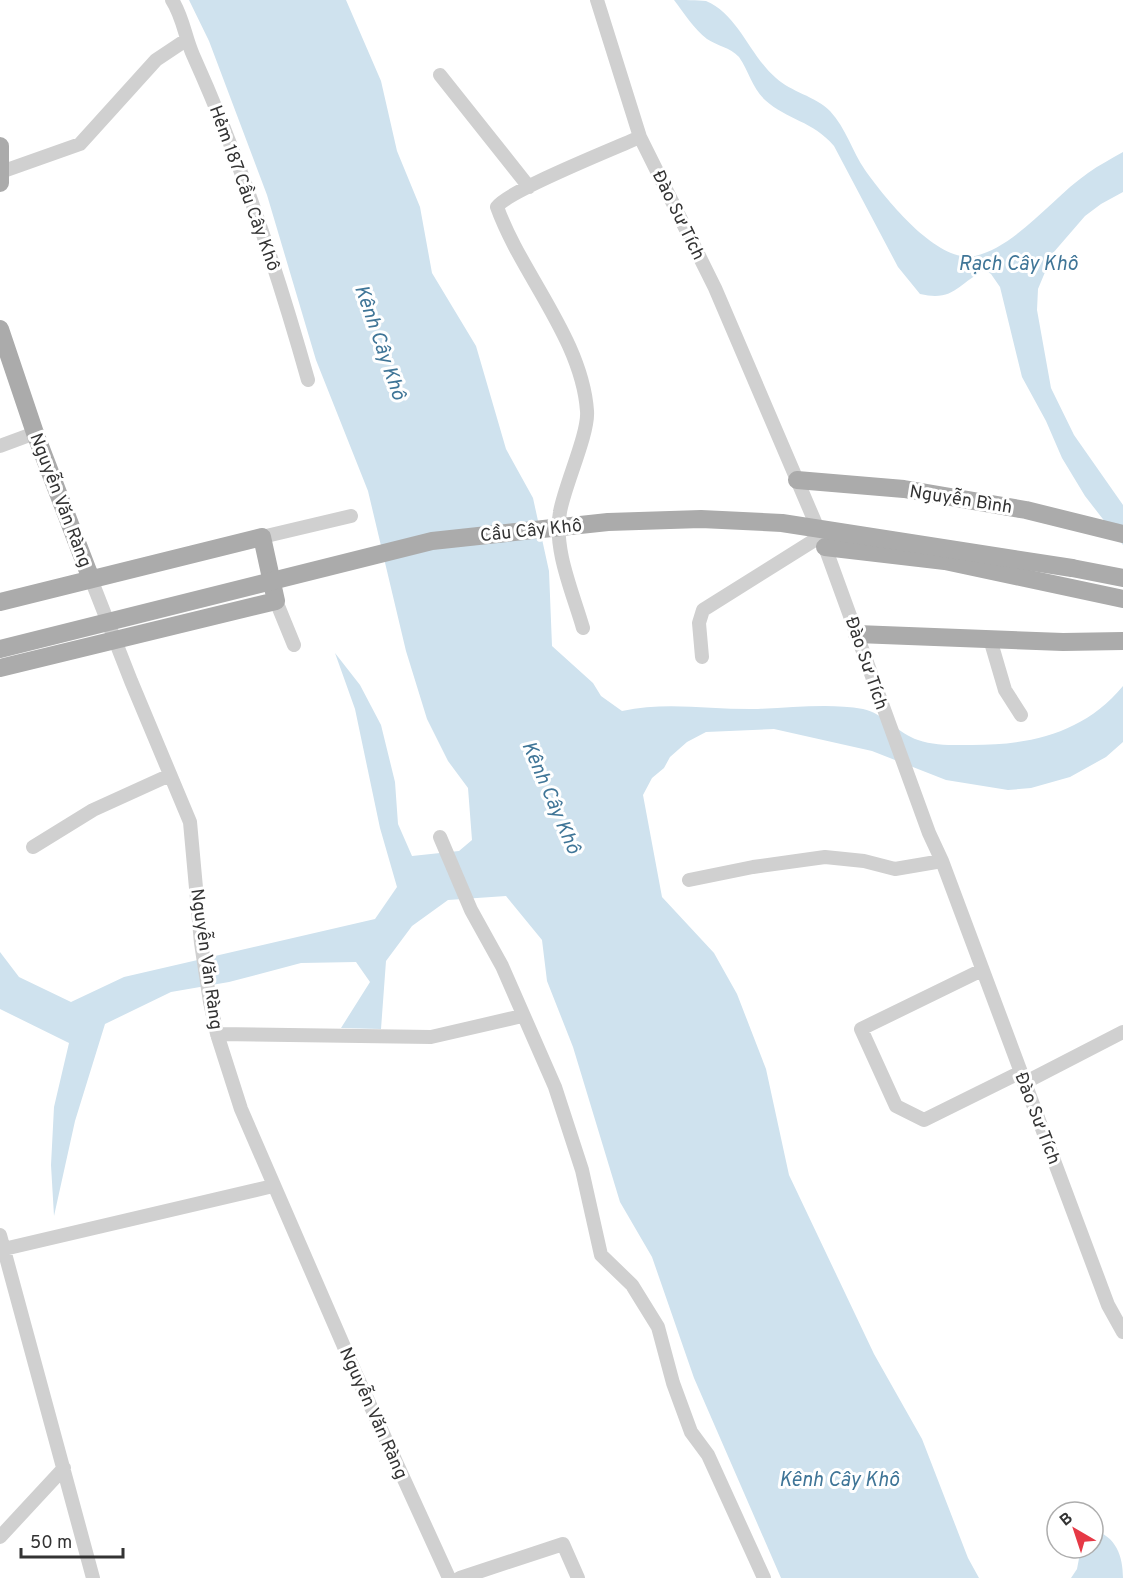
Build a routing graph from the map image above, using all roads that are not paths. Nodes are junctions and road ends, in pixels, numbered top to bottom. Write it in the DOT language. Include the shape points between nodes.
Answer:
graph roads {
  1 [pos="172,0"];
  2 [pos="600,1"];
  3 [pos="186,40"];
  4 [pos="440,75"];
  5 [pos="640,137"];
  6 [pos="0,146"];
  7 [pos="1,172"];
  8 [pos="0,183"];
  9 [pos="529,187"];
  10 [pos="0,329"];
  11 [pos="308,380"];
  12 [pos="34,433"];
  13 [pos="0,446"];
  14 [pos="797,480"];
  15 [pos="351,516"];
  16 [pos="1123,534"];
  17 [pos="262,537"];
  18 [pos="823,542"];
  19 [pos="1123,578"];
  20 [pos="91,579"];
  21 [pos="1123,599"];
  22 [pos="276,601"];
  23 [pos="0,602"];
  24 [pos="583,628"];
  25 [pos="857,634"];
  26 [pos="114,639"];
  27 [pos="990,639"];
  28 [pos="1123,641"];
  29 [pos="294,645"];
  30 [pos="0,649"];
  31 [pos="702,657"];
  32 [pos="0,668"];
  33 [pos="1021,715"];
  34 [pos="170,775"];
  35 [pos="440,837"];
  36 [pos="33,847"];
  37 [pos="942,861"];
  38 [pos="689,880"];
  39 [pos="982,970"];
  40 [pos="522,1016"];
  41 [pos="1123,1032"];
  42 [pos="217,1034"];
  43 [pos="1023,1078"];
  44 [pos="273,1186"];
  45 [pos="0,1234"];
  46 [pos="2,1249"];
  47 [pos="1121,1322"];
  48 [pos="64,1468"];
  49 [pos="0,1537"];
  50 [pos="93,1578"];
  51 [pos="449,1578"];
  52 [pos="460,1578"];
  53 [pos="578,1578"];
  54 [pos="764,1578"];
  1 -- 3 [label="street, Hẻm 187 Cầu Cây Khô" via="179,10"];
  2 -- 5 [label="street, Đào Sư Tích"];
  3 -- 7 [label="street" via="156,60 80,144"];
  3 -- 11 [label="street, Hẻm 187 Cầu Cây Khô" via="215,103 287,303"];
  4 -- 9 [label="street"];
  5 -- 9 [label="street"];
  5 -- 14 [label="street, Đào Sư Tích" via="715,288"];
  6 -- 7 [label="main road"];
  7 -- 8 [label="main road"];
  9 -- 24 [label="street" via="497,207 583,383 588,414 559,514 561,548"];
  10 -- 12 [label="main road, Nguyễn Văn Ràng"];
  12 -- 13 [label="street"];
  12 -- 20 [label="main road, Nguyễn Văn Ràng"];
  14 -- 16 [label="main road, Nguyễn Bình" via="915,491 1026,510"];
  14 -- 18 [label="street, Đào Sư Tích"];
  15 -- 17 [label="street"];
  17 -- 20 [label="main road"];
  17 -- 22 [label="main road"];
  18 -- 21 [label="main road" via="945,561"];
  18 -- 25 [label="street, Đào Sư Tích"];
  18 -- 31 [label="street" via="703,610 699,623"];
  19 -- 30 [label="main road, Cầu Cây Khô, bridge" via="782,523 701,519 608,522 432,541"];
  20 -- 23 [label="main road"];
  20 -- 26 [label="street, Nguyễn Văn Ràng"];
  22 -- 26 [label="main road"];
  22 -- 29 [label="street"];
  25 -- 27 [label="main road"];
  25 -- 37 [label="street, Đào Sư Tích"];
  26 -- 32 [label="main road"];
  26 -- 34 [label="street, Nguyễn Văn Ràng"];
  27 -- 28 [label="main road"];
  27 -- 33 [label="street" via="1005,690"];
  34 -- 36 [label="street" via="93,810"];
  34 -- 42 [label="street, Nguyễn Văn Ràng" via="190,822 201,943"];
  35 -- 40 [label="street"];
  37 -- 38 [label="street" via="895,869 825,857"];
  37 -- 39 [label="street, Đào Sư Tích"];
  39 -- 43 [label="street, Đào Sư Tích"];
  39 -- 43 [label="street" via="861,1029 896,1106 924,1120"];
  40 -- 42 [label="street" via="431,1037"];
  40 -- 54 [label="street" via="555,1087 582,1170 602,1255 632,1284 658,1327 691,1432 708,1455"];
  41 -- 43 [label="street"];
  42 -- 44 [label="street, Nguyễn Văn Ràng" via="241,1109"];
  43 -- 47 [label="street, Đào Sư Tích" via="1108,1305"];
  44 -- 46 [label="street"];
  44 -- 51 [label="street, Nguyễn Văn Ràng"];
  45 -- 46 [label="street"];
  46 -- 48 [label="street"];
  48 -- 49 [label="street"];
  48 -- 50 [label="street"];
  52 -- 53 [label="street" via="563,1544"];
}
